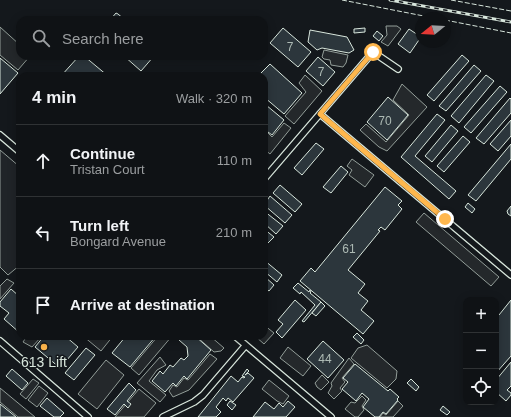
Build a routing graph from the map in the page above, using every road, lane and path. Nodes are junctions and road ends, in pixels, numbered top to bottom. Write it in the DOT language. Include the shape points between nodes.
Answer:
graph roads {
  1 [pos="398,69"];
  2 [pos="320,114"];
  3 [pos="0,135"];
  4 [pos="16,149"];
  5 [pos="268,174"];
  6 [pos="511,275"];
  7 [pos="238,340"];
  8 [pos="0,341"];
  9 [pos="245,346"];
  10 [pos="88,417"];
  11 [pos="163,417"];
  12 [pos="331,417"];
  1 -- 2 [label="street" via="373,52"];
  2 -- 5 [label="street"];
  2 -- 6 [label="street"];
  3 -- 4 [label="street"];
  7 -- 9 [label="street"];
  8 -- 10 [label="street"];
  9 -- 11 [label="street" via="203,395"];
  9 -- 12 [label="street"];
}
